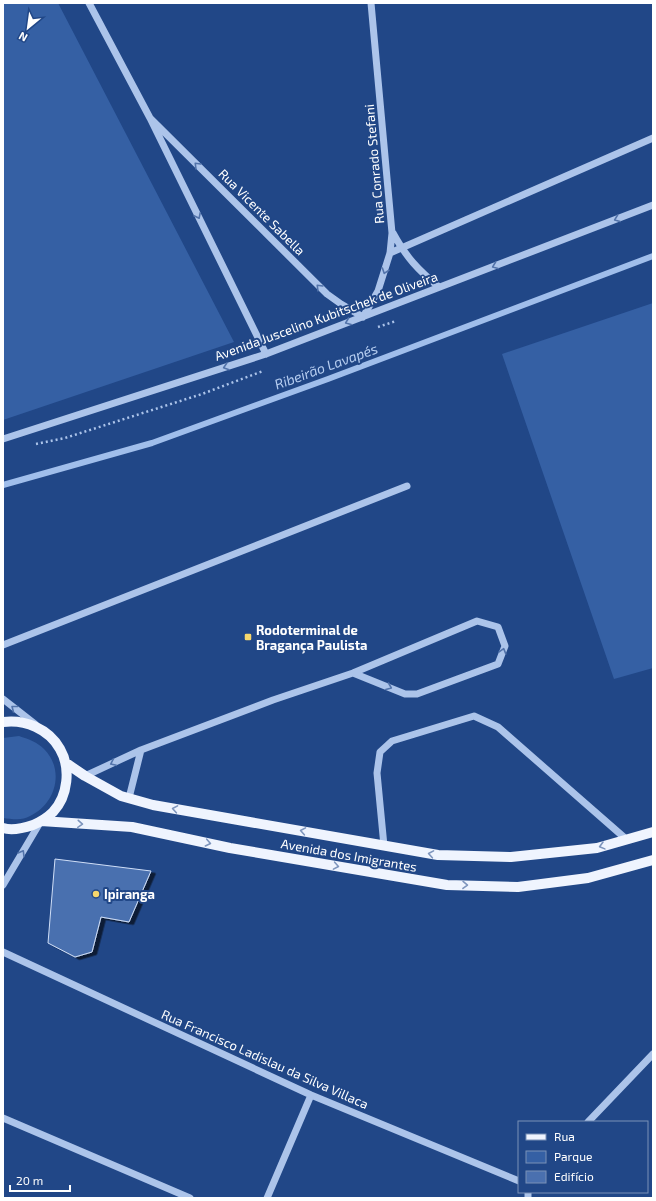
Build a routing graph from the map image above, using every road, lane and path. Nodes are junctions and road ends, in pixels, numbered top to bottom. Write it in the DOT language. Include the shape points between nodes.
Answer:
graph roads {
  1 [pos="89,3"];
  2 [pos="371,3"];
  3 [pos="150,118"];
  4 [pos="653,138"];
  5 [pos="653,205"];
  6 [pos="392,233"];
  7 [pos="401,248"];
  8 [pos="390,253"];
  9 [pos="439,287"];
  10 [pos="363,316"];
  11 [pos="266,354"];
  12 [pos="3,439"];
  13 [pos="408,486"];
  14 [pos="3,645"];
  15 [pos="353,673"];
  16 [pos="3,699"];
  17 [pos="3,722"];
  18 [pos="48,734"];
  19 [pos="141,750"];
  20 [pos="66,763"];
  21 [pos="85,776"];
  22 [pos="129,798"];
  23 [pos="41,821"];
  24 [pos="3,828"];
  25 [pos="653,832"];
  26 [pos="626,839"];
  27 [pos="384,846"];
  28 [pos="653,860"];
  29 [pos="3,884"];
  30 [pos="3,952"];
  31 [pos="653,1054"];
  32 [pos="311,1095"];
  33 [pos="3,1118"];
  34 [pos="589,1121"];
  35 [pos="518,1181"];
  36 [pos="190,1198"];
  37 [pos="267,1198"];
  1 -- 3 [label="street, Rua Vicente Sabella"];
  2 -- 6 [label="street, Rua Conrado Stefani"];
  10 -- 3 [label="street, Rua Vicente Sabella, one-way" via="327,294"];
  3 -- 11 [label="street, Rua Vicente Sabella, one-way"];
  4 -- 7 [label="street"];
  5 -- 9 [label="street, Avenida Juscelino Kubitschek de Oliveira, one-way"];
  6 -- 7 [label="street"];
  6 -- 8 [label="street, Rua Conrado Stefani"];
  7 -- 8 [label="street"];
  7 -- 9 [label="street" via="423,274"];
  8 -- 10 [label="street, Rua Conrado Stefani, one-way" via="378,291"];
  9 -- 10 [label="street, Avenida Juscelino Kubitschek de Oliveira"];
  10 -- 11 [label="street, Avenida Juscelino Kubitschek de Oliveira, one-way"];
  11 -- 12 [label="street, Avenida Juscelino Kubitschek de Oliveira, one-way"];
  13 -- 14 [label="street"];
  15 -- 15 [label="street, one-way" via="405,694 417,694 498,664 505,646 498,626 476,621"];
  15 -- 19 [label="street"];
  18 -- 16 [label="street, one-way"];
  17 -- 18 [label="main road, Avenida dos Imigrantes" via="28,724"];
  18 -- 20 [label="main road, Avenida dos Imigrantes" via="60,749"];
  19 -- 21 [label="street, one-way"];
  19 -- 22 [label="street"];
  20 -- 21 [label="main road, Avenida dos Imigrantes"];
  20 -- 23 [label="main road, Avenida dos Imigrantes" via="67,780 62,797 53,811"];
  21 -- 22 [label="main road, Avenida dos Imigrantes"];
  27 -- 22 [label="main road, Avenida dos Imigrantes, one-way" via="153,805"];
  23 -- 24 [label="main road, Avenida dos Imigrantes" via="24,828"];
  23 -- 28 [label="main road, Avenida dos Imigrantes, one-way" via="132,827 230,848 447,885 518,886 588,878"];
  29 -- 23 [label="street, one-way"];
  25 -- 26 [label="main road, Avenida dos Imigrantes"];
  26 -- 27 [label="main road, Avenida dos Imigrantes, one-way" via="597,848 511,857 438,855"];
  26 -- 27 [label="street" via="498,727 474,716 392,741 380,752 377,773"];
  30 -- 32 [label="street, Rua Francisco Ladislau da Silva Villaca"];
  31 -- 34 [label="street"];
  32 -- 35 [label="street, Rua Francisco Ladislau da Silva Villaca"];
  32 -- 37 [label="street"];
  33 -- 36 [label="street"];
}
